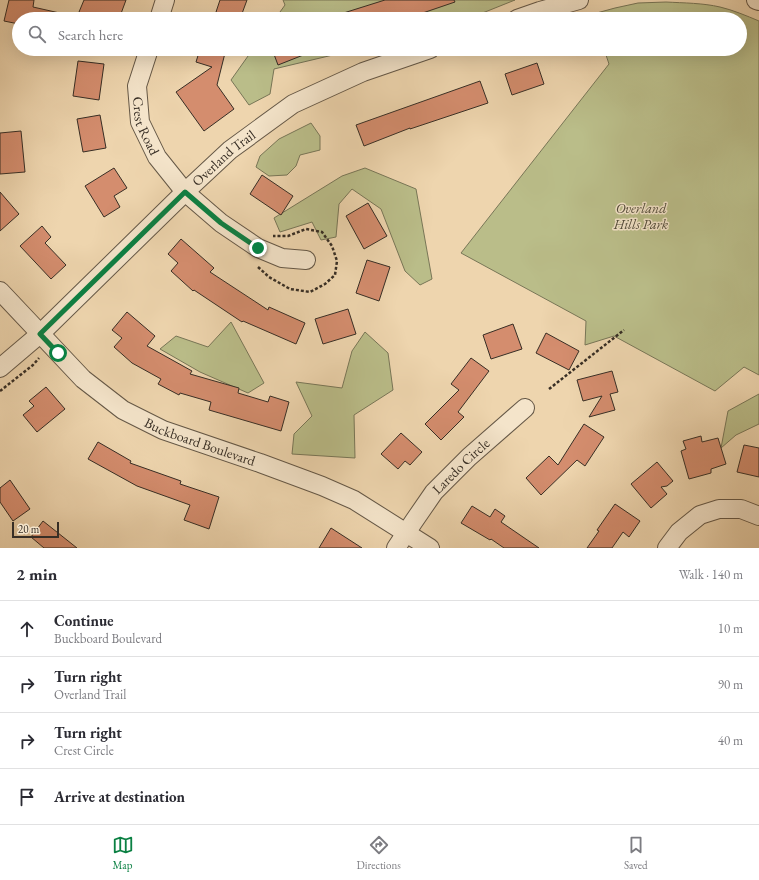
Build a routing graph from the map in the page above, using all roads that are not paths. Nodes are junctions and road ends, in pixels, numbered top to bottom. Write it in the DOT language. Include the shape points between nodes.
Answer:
graph roads {
  1 [pos="165,0"];
  2 [pos="579,0"];
  3 [pos="161,12"];
  4 [pos="537,12"];
  5 [pos="147,56"];
  6 [pos="410,56"];
  7 [pos="185,192"];
  8 [pos="306,260"];
  9 [pos="0,291"];
  10 [pos="40,334"];
  11 [pos="0,368"];
  12 [pos="525,408"];
  13 [pos="759,516"];
  14 [pos="406,533"];
  15 [pos="396,548"];
  16 [pos="430,548"];
  17 [pos="667,548"];
  1 -- 3 [label="street"];
  2 -- 4 [label="street"];
  5 -- 7 [label="street, Crest Road" via="137,86 140,122 157,157"];
  6 -- 7 [label="street, Overland Trail" via="363,72 293,104 230,150"];
  7 -- 8 [label="street, Crest Road" via="221,223 258,248 282,258"];
  7 -- 10 [label="street, Overland Trail"];
  9 -- 10 [label="street, Buckboard Boulevard"];
  10 -- 11 [label="street, Overland Trail"];
  10 -- 14 [label="street, Buckboard Boulevard" via="82,379 123,410 163,430 322,486 354,500"];
  12 -- 14 [label="street, Laredo Circle" via="434,492"];
  13 -- 17 [label="street" via="741,509 719,509 700,515 679,532"];
  14 -- 15 [label="street, Laredo Circle"];
  14 -- 16 [label="street, Buckboard Boulevard"];
}
